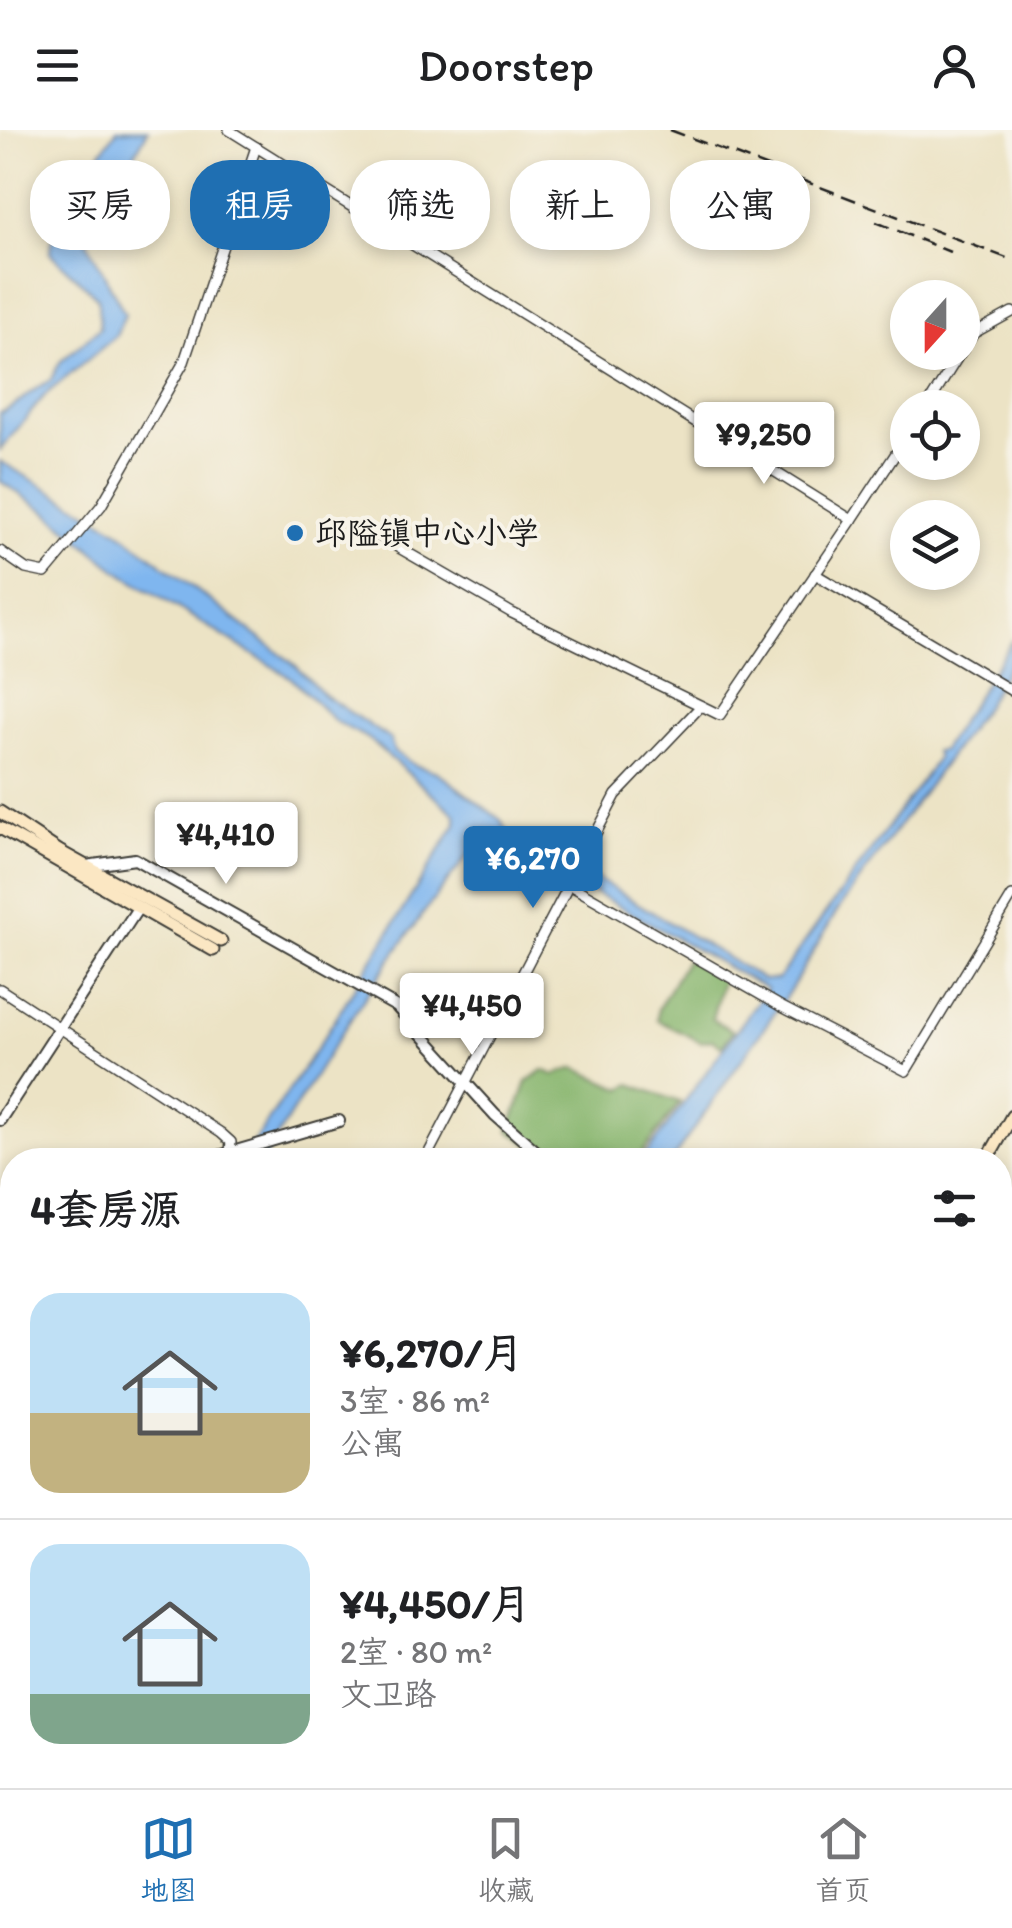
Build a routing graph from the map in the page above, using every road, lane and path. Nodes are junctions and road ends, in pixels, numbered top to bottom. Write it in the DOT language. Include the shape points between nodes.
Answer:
graph roads {
  1 [pos="229,130"];
  2 [pos="256,146"];
  3 [pos="1012,312"];
  4 [pos="980,329"];
  5 [pos="890,462"];
  6 [pos="852,520"];
  7 [pos="375,534"];
  8 [pos="0,551"];
  9 [pos="815,574"];
  10 [pos="1012,691"];
  11 [pos="701,706"];
  12 [pos="0,812"];
  13 [pos="0,828"];
  14 [pos="86,866"];
  15 [pos="568,884"];
  16 [pos="1012,896"];
  17 [pos="138,908"];
  18 [pos="0,989"];
  19 [pos="59,1030"];
  20 [pos="1012,1116"];
  21 [pos="0,1120"];
  22 [pos="338,1121"];
  23 [pos="230,1148"];
  24 [pos="241,1148"];
  25 [pos="431,1148"];
  26 [pos="532,1148"];
  27 [pos="994,1148"];
  1 -- 2 [label="street"];
  2 -- 6 [label="street"];
  2 -- 8 [label="street" via="184,362 101,506 45,573"];
  3 -- 4 [label="street"];
  5 -- 6 [label="street"];
  6 -- 9 [label="street"];
  7 -- 11 [label="street" via="512,612"];
  9 -- 10 [label="street"];
  9 -- 11 [label="street" via="720,715"];
  11 -- 15 [label="street" via="616,796"];
  12 -- 14 [label="main road"];
  13 -- 17 [label="main road"];
  14 -- 17 [label="main road" via="217,945"];
  14 -- 26 [label="street" via="134,859 397,1007"];
  15 -- 16 [label="street" via="906,1071"];
  15 -- 25 [label="street"];
  17 -- 19 [label="street"];
  18 -- 19 [label="street"];
  19 -- 21 [label="street"];
  19 -- 23 [label="street" via="221,1132"];
  20 -- 27 [label="main road"];
  22 -- 24 [label="street"];
}
